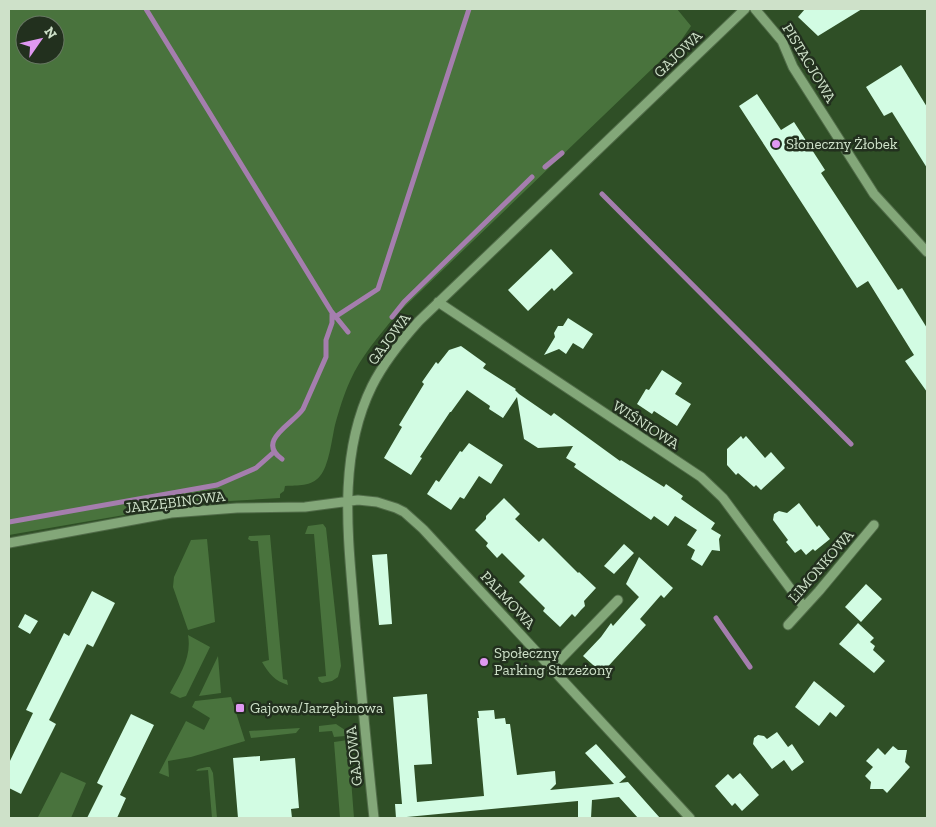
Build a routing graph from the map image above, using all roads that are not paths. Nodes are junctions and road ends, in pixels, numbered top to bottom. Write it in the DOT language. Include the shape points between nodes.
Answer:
graph roads {
  1 [pos="745,9"];
  2 [pos="755,9"];
  3 [pos="927,252"];
  4 [pos="438,302"];
  5 [pos="347,501"];
  6 [pos="874,524"];
  7 [pos="9,543"];
  8 [pos="618,600"];
  9 [pos="804,607"];
  10 [pos="788,625"];
  11 [pos="552,668"];
  12 [pos="374,818"];
  13 [pos="690,818"];
  1 -- 4 [label="street, GAJOWA"];
  2 -- 3 [label="street, PISTACJOWA" via="782,41 793,67 874,194"];
  4 -- 5 [label="street, GAJOWA" via="405,337 372,387 352,454"];
  4 -- 9 [label="street, WIŚNIOWA" via="712,486"];
  5 -- 7 [label="street, JARZĘBINOWA" via="305,507 171,513"];
  5 -- 11 [label="street, PALMOWA" via="377,502 396,508 411,518"];
  5 -- 12 [label="street, GAJOWA"];
  6 -- 9 [label="street, LIMONKOWA"];
  8 -- 11 [label="street"];
  9 -- 10 [label="street, LIMONKOWA"];
  11 -- 13 [label="street, PALMOWA"];
}
